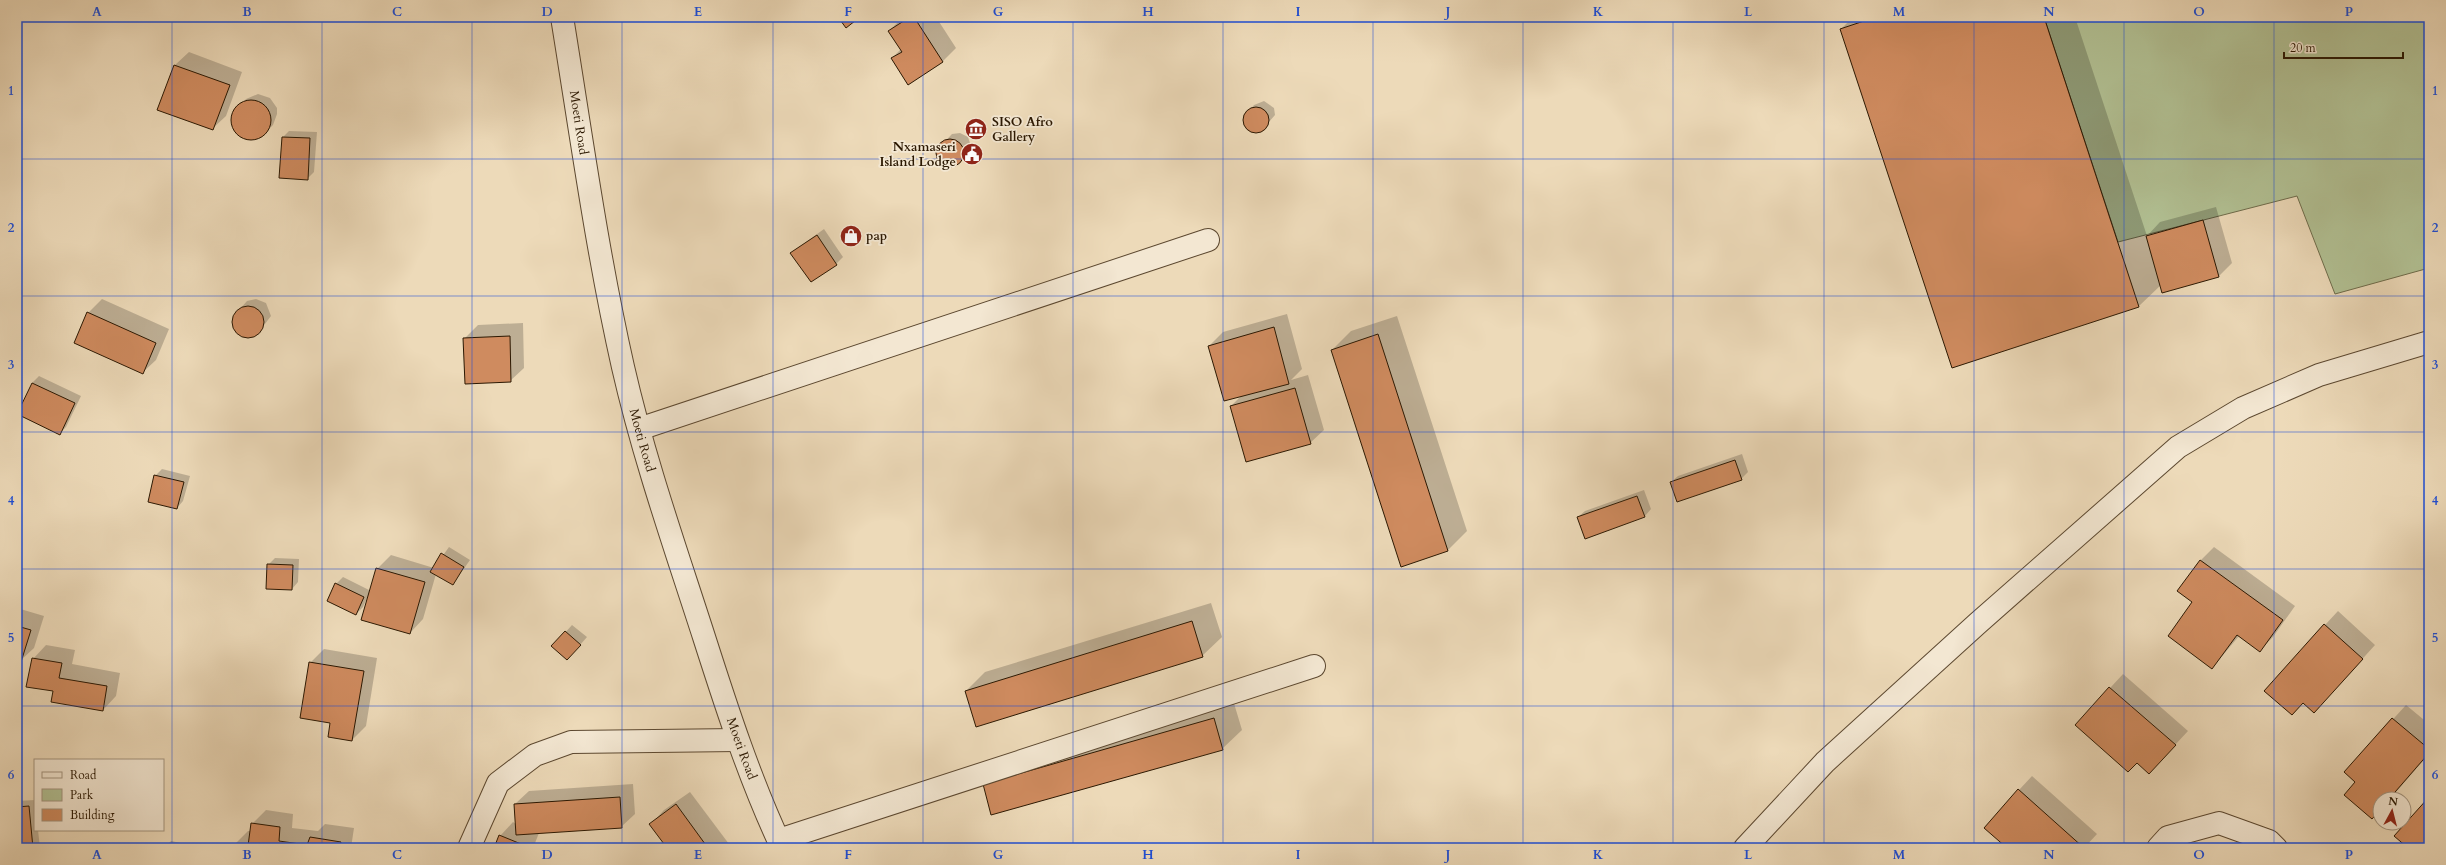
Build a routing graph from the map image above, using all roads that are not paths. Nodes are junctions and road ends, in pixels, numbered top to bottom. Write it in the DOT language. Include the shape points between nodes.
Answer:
graph roads {
  1 [pos="562,17"];
  2 [pos="1208,240"];
  3 [pos="2429,342"];
  4 [pos="639,429"];
  5 [pos="1314,666"];
  6 [pos="737,740"];
  7 [pos="780,844"];
  8 [pos="469,848"];
  9 [pos="1745,848"];
  10 [pos="2158,848"];
  11 [pos="2276,848"];
  1 -- 4 [label="street, Moeti Road" via="604,270 623,366"];
  2 -- 4 [label="street"];
  3 -- 9 [label="street" via="2319,375 2243,408 2178,448 1978,623 1825,762"];
  4 -- 6 [label="street, Moeti Road" via="655,490"];
  5 -- 7 [label="street"];
  6 -- 7 [label="street, Moeti Road"];
  6 -- 8 [label="street" via="571,742 535,755 498,783"];
  10 -- 11 [label="street" via="2168,837 2219,823 2269,841"];
}
